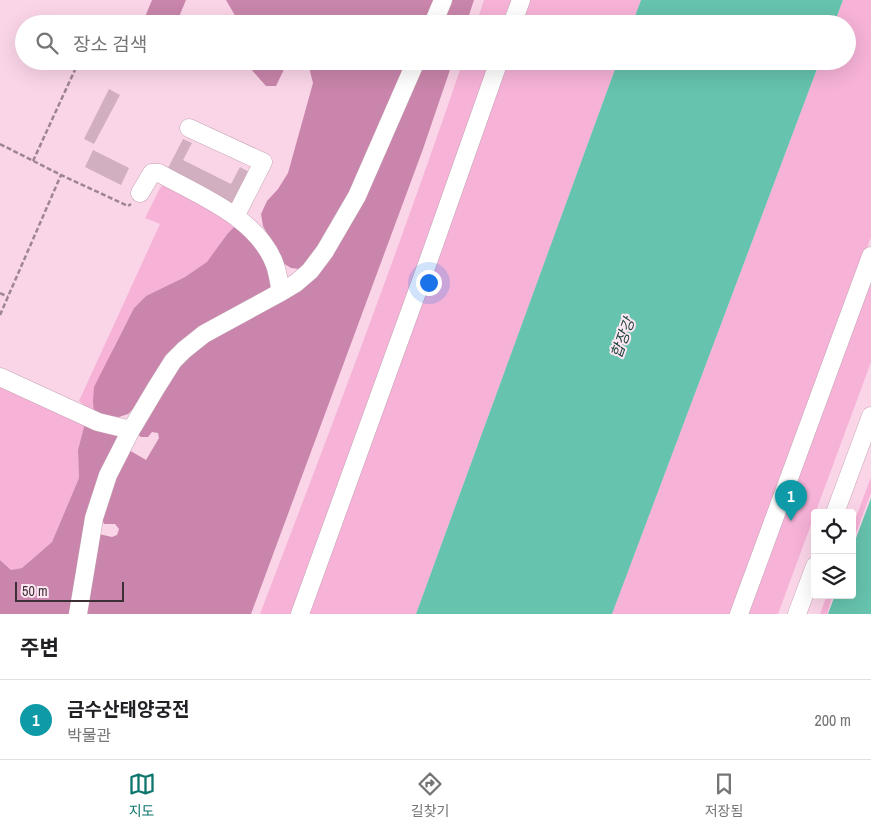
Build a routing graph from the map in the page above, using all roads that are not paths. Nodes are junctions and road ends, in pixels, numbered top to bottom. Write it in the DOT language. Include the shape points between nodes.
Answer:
graph roads {
  1 [pos="443,0"];
  2 [pos="521,0"];
  3 [pos="437,15"];
  4 [pos="515,15"];
  5 [pos="412,70"];
  6 [pos="496,70"];
  7 [pos="189,128"];
  8 [pos="140,193"];
  9 [pos="236,215"];
  10 [pos="871,256"];
  11 [pos="281,292"];
  12 [pos="0,377"];
  13 [pos="871,416"];
  14 [pos="131,430"];
  15 [pos="836,509"];
  16 [pos="811,577"];
  17 [pos="78,614"];
  18 [pos="300,614"];
  19 [pos="739,614"];
  20 [pos="797,614"];
  1 -- 3 [label="street"];
  2 -- 4 [label="street"];
  5 -- 11 [label="street" via="357,196 325,251 310,271"];
  6 -- 18 [label="street"];
  7 -- 9 [label="street" via="263,162"];
  8 -- 9 [label="street" via="152,173 159,173"];
  9 -- 11 [label="street" via="268,250 276,266"];
  10 -- 19 [label="street"];
  11 -- 14 [label="street" via="204,334 184,350 160,381"];
  12 -- 14 [label="street" via="98,422"];
  13 -- 15 [label="street"];
  14 -- 17 [label="street" via="108,475 94,518"];
  16 -- 20 [label="street"];
}
